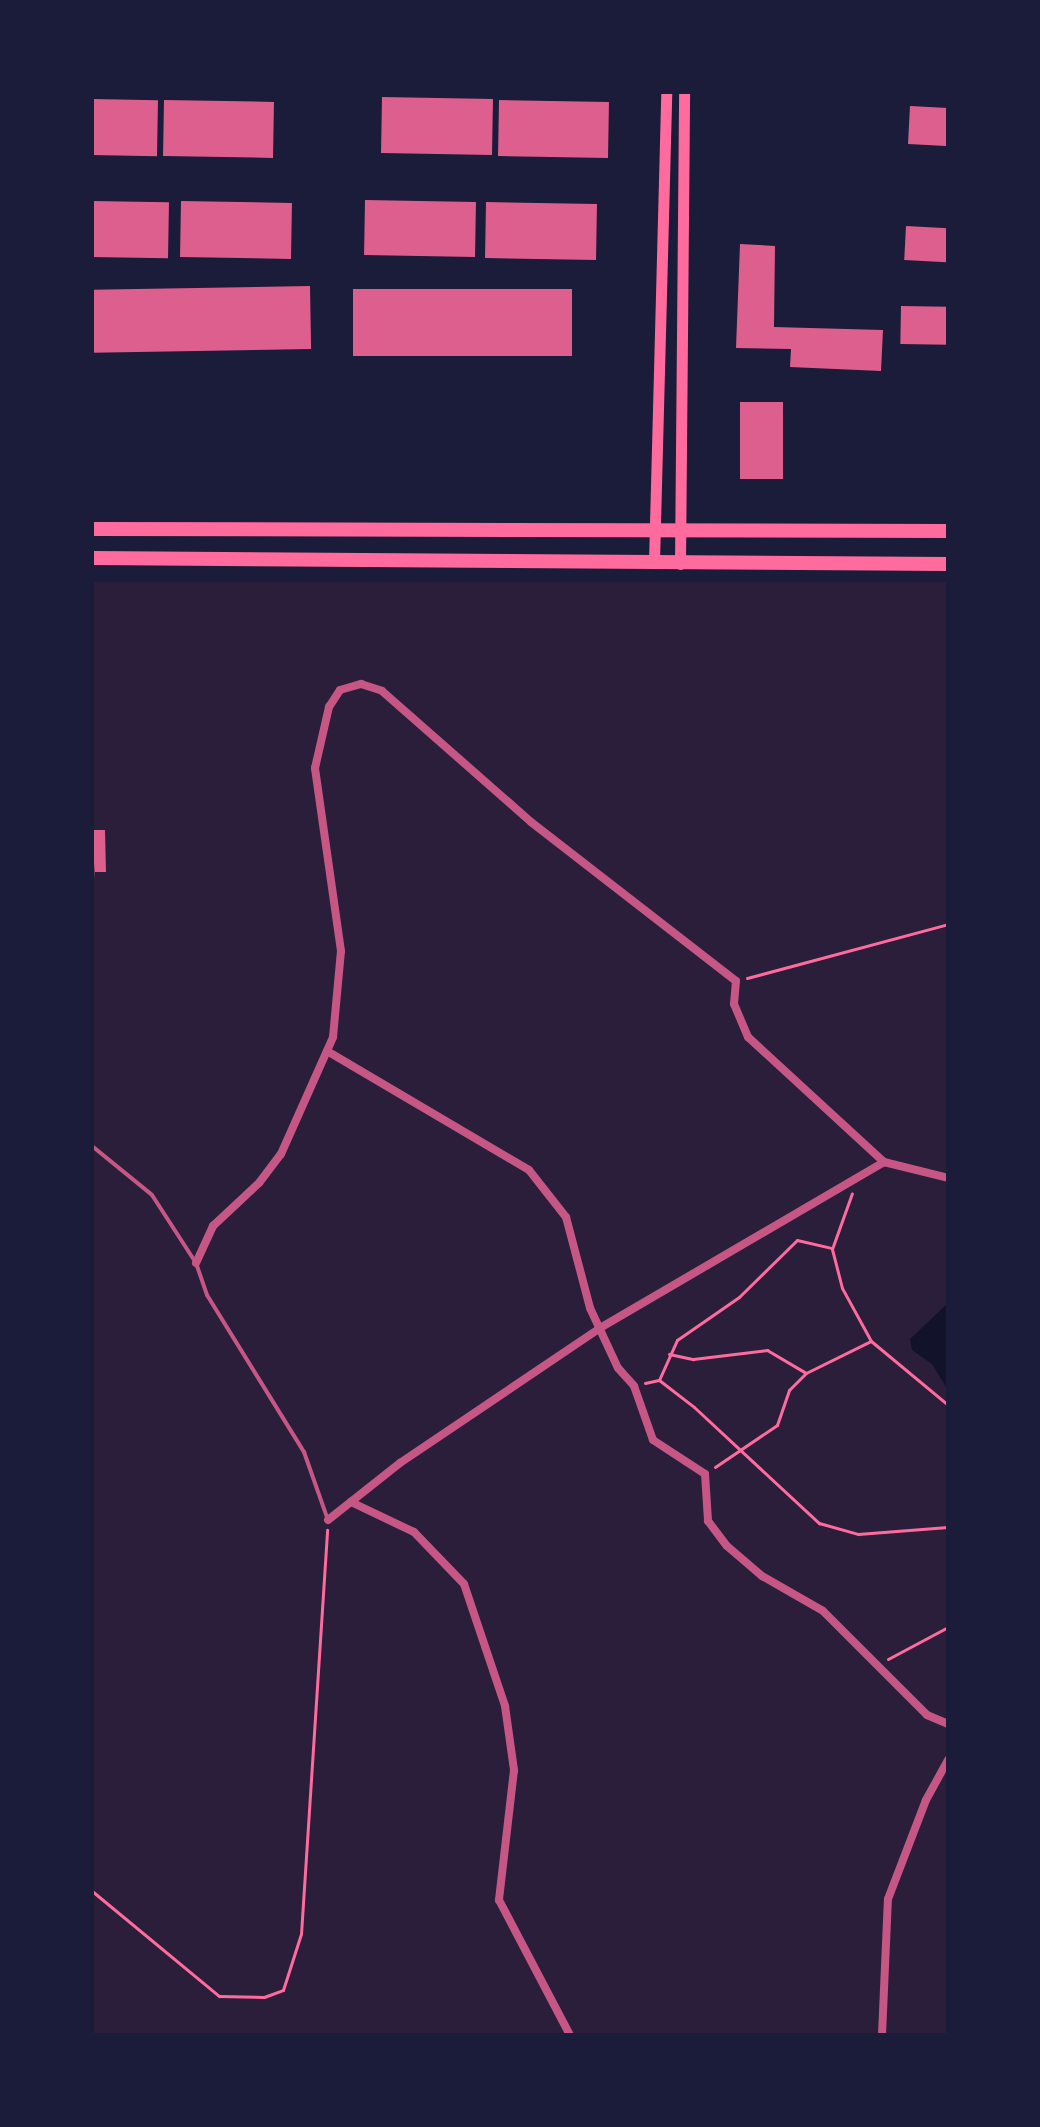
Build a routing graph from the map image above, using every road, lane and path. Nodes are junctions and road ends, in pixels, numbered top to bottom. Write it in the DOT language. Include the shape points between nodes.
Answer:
graph roads {
  1 [pos="666,92"];
  2 [pos="684,92"];
  3 [pos="92,529"];
  4 [pos="948,531"];
  5 [pos="655,534"];
  6 [pos="680,534"];
  7 [pos="92,558"];
  8 [pos="654,562"];
  9 [pos="680,564"];
  10 [pos="948,564"];
  11 [pos="948,924"];
  12 [pos="736,981"];
  13 [pos="327,1051"];
  14 [pos="92,1146"];
  15 [pos="884,1162"];
  16 [pos="856,1177"];
  17 [pos="948,1178"];
  18 [pos="832,1249"];
  19 [pos="196,1263"];
  20 [pos="600,1328"];
  21 [pos="871,1341"];
  22 [pos="667,1354"];
  23 [pos="806,1373"];
  24 [pos="659,1380"];
  25 [pos="634,1386"];
  26 [pos="948,1405"];
  27 [pos="743,1449"];
  28 [pos="705,1474"];
  29 [pos="351,1502"];
  30 [pos="328,1520"];
  31 [pos="948,1527"];
  32 [pos="948,1627"];
  33 [pos="874,1662"];
  34 [pos="948,1724"];
  35 [pos="948,1760"];
  36 [pos="92,1891"];
  37 [pos="570,2035"];
  38 [pos="882,2035"];
  1 -- 5 [label="main road"];
  2 -- 6 [label="main road"];
  3 -- 5 [label="highway"];
  4 -- 6 [label="highway"];
  5 -- 6 [label="highway"];
  5 -- 8 [label="main road"];
  6 -- 9 [label="main road"];
  7 -- 8 [label="highway"];
  8 -- 9 [label="highway"];
  9 -- 10 [label="highway"];
  11 -- 12 [label="path"];
  12 -- 13 [label="street" via="531,822 382,691 361,684 340,690 329,707 315,768 341,951 342,980"];
  12 -- 15 [label="street" via="734,1004 748,1037"];
  13 -- 19 [label="street" via="281,1154 213,1226"];
  13 -- 20 [label="street" via="529,1170 566,1217"];
  14 -- 19 [label="lane" via="152,1195"];
  15 -- 16 [label="street"];
  15 -- 17 [label="street"];
  16 -- 18 [label="path"];
  16 -- 20 [label="street"];
  18 -- 21 [label="path" via="842,1288"];
  18 -- 22 [label="path" via="797,1240 739,1297 677,1340"];
  19 -- 30 [label="lane" via="207,1295 304,1452"];
  20 -- 25 [label="street" via="618,1368"];
  20 -- 29 [label="street"];
  21 -- 23 [label="path"];
  21 -- 26 [label="path"];
  22 -- 23 [label="path" via="693,1359 767,1350"];
  22 -- 24 [label="path"];
  23 -- 27 [label="path" via="789,1390 777,1425"];
  24 -- 25 [label="path"];
  24 -- 27 [label="path"];
  25 -- 28 [label="street" via="653,1440"];
  27 -- 28 [label="path"];
  27 -- 31 [label="path" via="819,1523 858,1534"];
  28 -- 33 [label="street" via="708,1521 727,1546 762,1576 823,1611"];
  29 -- 30 [label="street"];
  29 -- 37 [label="street" via="414,1532 464,1584 505,1706 514,1770 499,1900"];
  30 -- 36 [label="path" via="301,1934 283,1990 264,1997 219,1996"];
  32 -- 33 [label="path" via="896,1657"];
  33 -- 34 [label="street" via="927,1715"];
  35 -- 38 [label="street" via="926,1800 888,1899 880,1976"];
}
